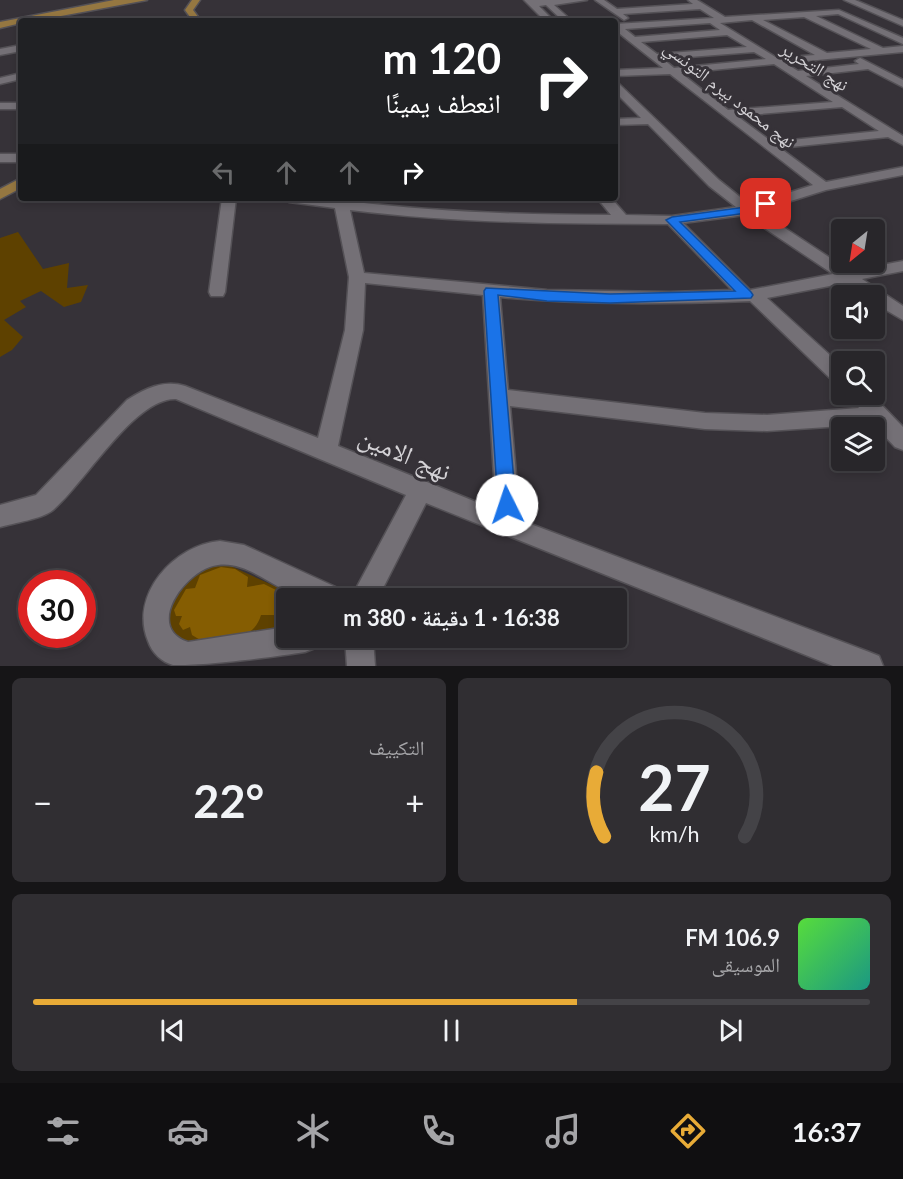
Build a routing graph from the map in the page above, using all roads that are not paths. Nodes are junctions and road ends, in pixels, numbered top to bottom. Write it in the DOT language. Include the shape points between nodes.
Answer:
graph roads {
  1 [pos="125,0"];
  2 [pos="143,0"];
  3 [pos="583,0"];
  4 [pos="598,0"];
  5 [pos="692,0"];
  6 [pos="848,0"];
  7 [pos="196,1"];
  8 [pos="530,2"];
  9 [pos="548,3"];
  10 [pos="821,4"];
  11 [pos="180,6"];
  12 [pos="703,6"];
  13 [pos="67,12"];
  14 [pos="615,12"];
  15 [pos="839,12"];
  16 [pos="806,14"];
  17 [pos="36,18"];
  18 [pos="188,18"];
  19 [pos="194,18"];
  20 [pos="547,18"];
  21 [pos="565,18"];
  22 [pos="754,18"];
  23 [pos="710,20"];
  24 [pos="723,20"];
  25 [pos="18,22"];
  26 [pos="902,22"];
  27 [pos="0,25"];
  28 [pos="633,25"];
  29 [pos="618,27"];
  30 [pos="618,28"];
  31 [pos="729,32"];
  32 [pos="634,40"];
  33 [pos="903,41"];
  34 [pos="18,49"];
  35 [pos="756,49"];
  36 [pos="903,49"];
  37 [pos="882,51"];
  38 [pos="0,52"];
  39 [pos="848,55"];
  40 [pos="656,57"];
  41 [pos="826,57"];
  42 [pos="776,62"];
  43 [pos="870,66"];
  44 [pos="673,71"];
  45 [pos="618,73"];
  46 [pos="796,74"];
  47 [pos="18,77"];
  48 [pos="0,81"];
  49 [pos="903,84"];
  50 [pos="618,89"];
  51 [pos="844,104"];
  52 [pos="0,106"];
  53 [pos="18,106"];
  54 [pos="726,114"];
  55 [pos="650,121"];
  56 [pos="618,122"];
  57 [pos="891,133"];
  58 [pos="903,141"];
  59 [pos="769,146"];
  60 [pos="0,158"];
  61 [pos="18,158"];
  62 [pos="903,171"];
  63 [pos="18,184"];
  64 [pos="823,186"];
  65 [pos="0,195"];
  66 [pos="229,201"];
  67 [pos="606,201"];
  68 [pos="341,202"];
  69 [pos="747,210"];
  70 [pos="622,220"];
  71 [pos="672,220"];
  72 [pos="903,266"];
  73 [pos="357,277"];
  74 [pos="850,278"];
  75 [pos="491,291"];
  76 [pos="217,292"];
  77 [pos="750,295"];
  78 [pos="903,314"];
  79 [pos="831,368"];
  80 [pos="499,397"];
  81 [pos="869,405"];
  82 [pos="879,415"];
  83 [pos="903,441"];
  84 [pos="326,451"];
  85 [pos="420,491"];
  86 [pos="0,516"];
  87 [pos="509,527"];
  88 [pos="309,588"];
  89 [pos="369,588"];
  90 [pos="276,642"];
  91 [pos="360,648"];
  92 [pos="361,666"];
  93 [pos="869,666"];
  1 -- 13 [label="main road"];
  2 -- 13 [label="main road"];
  3 -- 9 [label="street"];
  4 -- 14 [label="street"];
  5 -- 12 [label="street"];
  6 -- 26 [label="street"];
  7 -- 19 [label="main road" via="189,10"];
  8 -- 9 [label="street"];
  8 -- 20 [label="street"];
  9 -- 21 [label="street"];
  10 -- 15 [label="street"];
  11 -- 18 [label="main road"];
  12 -- 14 [label="street"];
  12 -- 24 [label="street"];
  13 -- 17 [label="main road"];
  14 -- 28 [label="street"];
  15 -- 16 [label="street"];
  15 -- 33 [label="street"];
  16 -- 22 [label="street"];
  16 -- 37 [label="street"];
  22 -- 24 [label="street"];
  22 -- 41 [label="street"];
  23 -- 24 [label="street"];
  23 -- 28 [label="street"];
  23 -- 31 [label="street, نهج التحرير"];
  25 -- 27 [label="main road"];
  28 -- 29 [label="street"];
  30 -- 32 [label="street, نهج محمود بيرم التونسي"];
  31 -- 32 [label="street"];
  31 -- 35 [label="street, نهج التحرير"];
  32 -- 40 [label="street, نهج محمود بيرم التونسي"];
  34 -- 38 [label="street"];
  35 -- 40 [label="street"];
  35 -- 42 [label="street, نهج التحرير"];
  36 -- 37 [label="street"];
  37 -- 39 [label="street"];
  39 -- 41 [label="street"];
  39 -- 43 [label="street"];
  40 -- 44 [label="street, نهج محمود بيرم التونسي"];
  41 -- 42 [label="street"];
  42 -- 44 [label="street"];
  42 -- 46 [label="street, نهج التحرير"];
  43 -- 46 [label="street"];
  43 -- 49 [label="street"];
  44 -- 45 [label="street"];
  44 -- 54 [label="street, نهج محمود بيرم التونسي"];
  46 -- 51 [label="street, نهج التحرير"];
  47 -- 48 [label="street"];
  50 -- 55 [label="street"];
  51 -- 54 [label="street"];
  51 -- 57 [label="street, نهج التحرير"];
  52 -- 53 [label="street"];
  54 -- 59 [label="street, نهج محمود بيرم التونسي"];
  55 -- 56 [label="street"];
  55 -- 69 [label="street"];
  57 -- 58 [label="street, نهج التحرير"];
  57 -- 59 [label="street"];
  59 -- 64 [label="street, نهج محمود بيرم التونسي"];
  60 -- 61 [label="street"];
  62 -- 64 [label="street"];
  63 -- 65 [label="main road"];
  64 -- 69 [label="street"];
  66 -- 76 [label="street"];
  67 -- 70 [label="street"];
  68 -- 70 [label="street" via="520,219"];
  68 -- 73 [label="street, نهج الامين"];
  69 -- 71 [label="street"];
  69 -- 74 [label="street"];
  70 -- 71 [label="street"];
  71 -- 77 [label="street"];
  72 -- 74 [label="street"];
  73 -- 75 [label="street"];
  73 -- 84 [label="street, نهج الامين" via="354,330"];
  74 -- 77 [label="street"];
  74 -- 78 [label="street"];
  75 -- 77 [label="street" via="610,299"];
  75 -- 80 [label="street"];
  77 -- 79 [label="street"];
  80 -- 82 [label="street" via="705,421 767,423"];
  80 -- 87 [label="street"];
  81 -- 82 [label="street"];
  82 -- 83 [label="street"];
  84 -- 85 [label="street, نهج الامين"];
  84 -- 86 [label="street" via="168,390 134,406 43,504"];
  85 -- 87 [label="street, نهج الامين"];
  85 -- 89 [label="street"];
  87 -- 93 [label="street, نهج الامين"];
  88 -- 90 [label="street" via="244,558 214,553 183,568 161,596 157,627 162,641 172,651 188,656"];
  91 -- 92 [label="street"];
}
